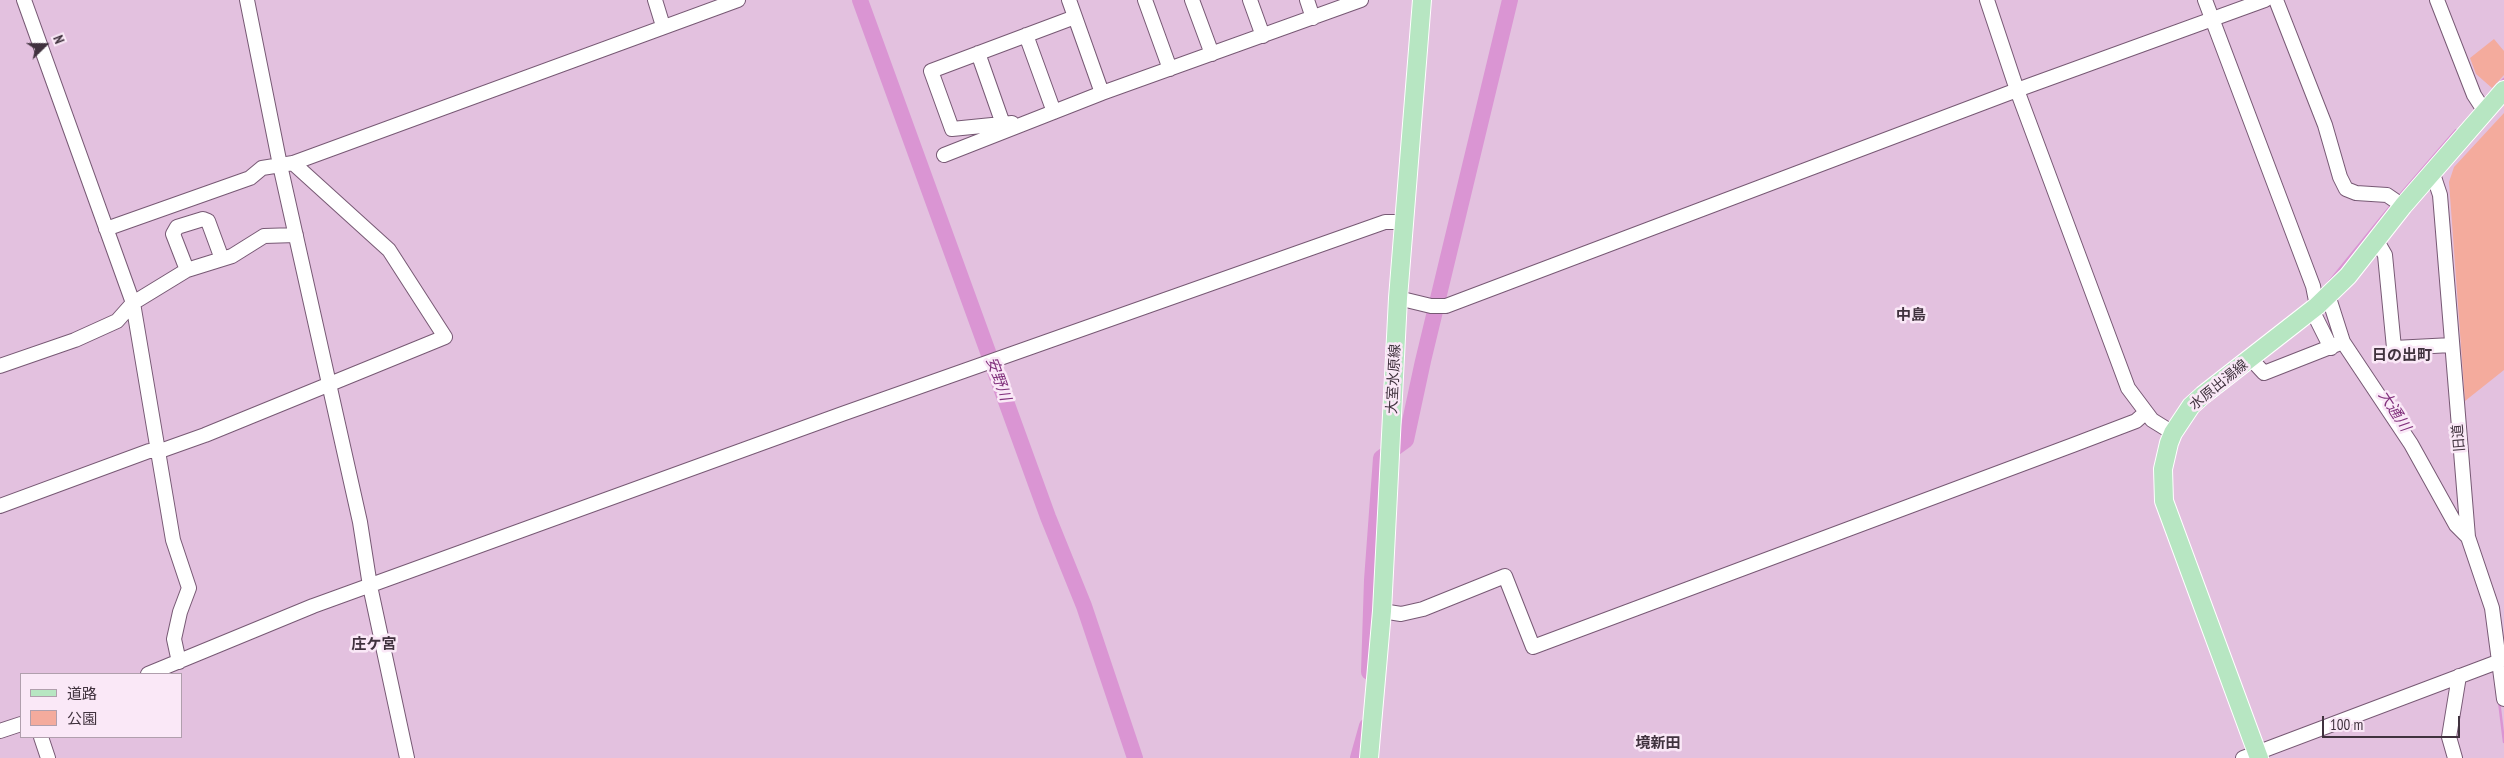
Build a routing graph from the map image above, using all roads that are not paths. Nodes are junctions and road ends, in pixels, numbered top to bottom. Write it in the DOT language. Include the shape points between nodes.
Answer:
graph roads {
  1 [pos="24,0"];
  2 [pos="247,0"];
  3 [pos="655,0"];
  4 [pos="738,0"];
  5 [pos="1069,0"];
  6 [pos="1145,0"];
  7 [pos="1192,0"];
  8 [pos="1250,0"];
  9 [pos="1307,0"];
  10 [pos="1361,0"];
  11 [pos="1422,0"];
  12 [pos="1987,0"];
  13 [pos="2205,0"];
  14 [pos="2264,0"];
  15 [pos="2276,0"];
  16 [pos="2436,0"];
  17 [pos="1075,17"];
  18 [pos="1313,18"];
  19 [pos="2212,19"];
  20 [pos="663,26"];
  21 [pos="1026,35"];
  22 [pos="1263,36"];
  23 [pos="978,53"];
  24 [pos="1212,54"];
  25 [pos="1170,69"];
  26 [pos="2017,90"];
  27 [pos="2504,90"];
  28 [pos="1102,93"];
  29 [pos="1054,112"];
  30 [pos="2485,112"];
  31 [pos="1032,120"];
  32 [pos="1003,124"];
  33 [pos="944,155"];
  34 [pos="287,164"];
  35 [pos="2433,174"];
  36 [pos="2403,206"];
  37 [pos="1405,222"];
  38 [pos="106,229"];
  39 [pos="296,235"];
  40 [pos="2377,241"];
  41 [pos="222,259"];
  42 [pos="187,270"];
  43 [pos="1398,298"];
  44 [pos="133,303"];
  45 [pos="2321,303"];
  46 [pos="2337,345"];
  47 [pos="2452,345"];
  48 [pos="2251,359"];
  49 [pos="0,366"];
  50 [pos="329,385"];
  51 [pos="2146,413"];
  52 [pos="2173,433"];
  53 [pos="160,450"];
  54 [pos="0,506"];
  55 [pos="2468,537"];
  56 [pos="370,586"];
  57 [pos="1382,611"];
  58 [pos="179,662"];
  59 [pos="2500,662"];
  60 [pos="151,673"];
  61 [pos="2459,676"];
  62 [pos="2504,699"];
  63 [pos="20,724"];
  64 [pos="0,732"];
  65 [pos="41,738"];
  66 [pos="2253,756"];
  67 [pos="48,758"];
  68 [pos="407,758"];
  69 [pos="1369,758"];
  70 [pos="2455,758"];
  1 -- 38 [label="street"];
  2 -- 34 [label="street"];
  3 -- 20 [label="street"];
  4 -- 20 [label="street"];
  5 -- 17 [label="street"];
  6 -- 25 [label="street"];
  7 -- 24 [label="street"];
  8 -- 22 [label="street"];
  9 -- 18 [label="street"];
  10 -- 18 [label="street"];
  11 -- 37 [label="main road, 大室水原線"];
  12 -- 26 [label="street"];
  13 -- 19 [label="street"];
  14 -- 19 [label="street"];
  15 -- 36 [label="street" via="2346,189 2356,193 2387,195"];
  16 -- 30 [label="street" via="2474,95"];
  17 -- 21 [label="street"];
  17 -- 28 [label="street"];
  18 -- 22 [label="street"];
  19 -- 26 [label="street"];
  19 -- 45 [label="street"];
  20 -- 34 [label="street"];
  21 -- 23 [label="street"];
  21 -- 29 [label="street"];
  22 -- 24 [label="street"];
  23 -- 32 [label="street"];
  23 -- 32 [label="street" via="931,70 952,129"];
  24 -- 25 [label="street"];
  25 -- 28 [label="street"];
  26 -- 43 [label="street" via="1446,306"];
  26 -- 51 [label="street" via="2128,388"];
  27 -- 30 [label="main road, 水原出湯線"];
  28 -- 29 [label="street"];
  29 -- 31 [label="street"];
  30 -- 35 [label="main road, 水原出湯線"];
  31 -- 32 [label="street"];
  31 -- 33 [label="street"];
  34 -- 38 [label="street" via="262,168 250,178"];
  34 -- 39 [label="street"];
  34 -- 50 [label="street" via="389,250 444,337"];
  35 -- 36 [label="main road, 水原出湯線"];
  35 -- 47 [label="street, 旧道" via="2440,195"];
  36 -- 40 [label="main road, 水原出湯線"];
  37 -- 43 [label="main road, 大室水原線"];
  37 -- 56 [label="street" via="1385,222"];
  38 -- 44 [label="street"];
  39 -- 41 [label="street" via="264,236 242,252"];
  39 -- 50 [label="street"];
  40 -- 45 [label="main road, 水原出湯線"];
  40 -- 47 [label="street" via="2385,255 2394,348"];
  41 -- 42 [label="street"];
  41 -- 42 [label="street" via="208,221 203,219 177,227 173,234"];
  42 -- 44 [label="street"];
  43 -- 57 [label="main road, 大室水原線"];
  44 -- 49 [label="street" via="117,321 75,340"];
  44 -- 53 [label="street"];
  45 -- 46 [label="street"];
  45 -- 46 [label="street"];
  45 -- 48 [label="main road, 水原出湯線"];
  46 -- 48 [label="street" via="2264,373"];
  46 -- 55 [label="street" via="2412,444 2456,525"];
  47 -- 55 [label="street, 旧道"];
  48 -- 52 [label="main road, 水原出湯線" via="2191,406"];
  50 -- 53 [label="street"];
  50 -- 56 [label="street" via="360,522"];
  51 -- 52 [label="street"];
  51 -- 57 [label="street" via="2136,421 2082,442 1534,647 1505,576 1423,609 1401,614"];
  52 -- 66 [label="main road, 水原出湯線" via="2163,470 2164,501"];
  53 -- 54 [label="street" via="149,451"];
  53 -- 58 [label="street" via="173,540 189,588 174,639"];
  55 -- 59 [label="street, 旧道" via="2492,608"];
  56 -- 58 [label="street"];
  56 -- 68 [label="street"];
  57 -- 69 [label="main road, 大室水原線"];
  58 -- 60 [label="street"];
  59 -- 61 [label="street"];
  59 -- 62 [label="street, 旧道"];
  61 -- 66 [label="street"];
  61 -- 70 [label="street" via="2449,737"];
  63 -- 64 [label="street"];
  65 -- 67 [label="street"];
}
